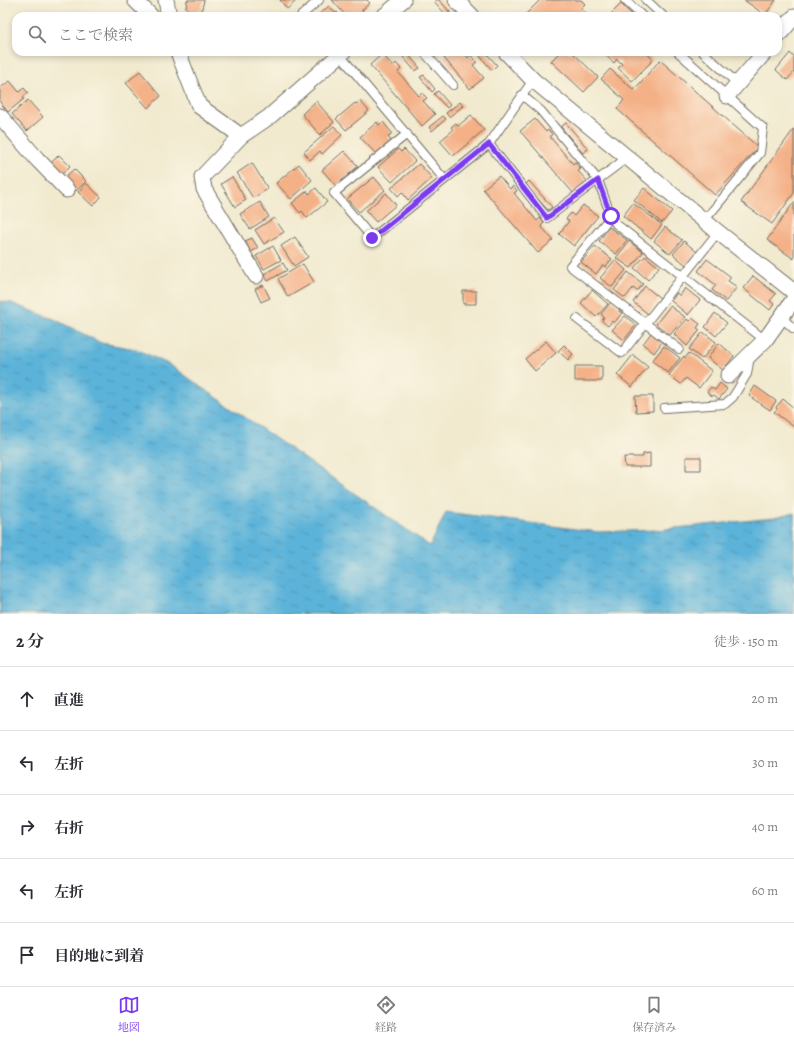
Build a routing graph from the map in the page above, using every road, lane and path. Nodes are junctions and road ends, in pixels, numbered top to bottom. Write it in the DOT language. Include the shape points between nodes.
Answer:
graph roads {
  1 [pos="135,0"];
  2 [pos="166,0"];
  3 [pos="318,0"];
  4 [pos="403,0"];
  5 [pos="456,0"];
  6 [pos="625,0"];
  7 [pos="646,0"];
  8 [pos="147,12"];
  9 [pos="168,12"];
  10 [pos="305,12"];
  11 [pos="392,12"];
  12 [pos="468,12"];
  13 [pos="638,12"];
  14 [pos="659,12"];
  15 [pos="794,17"];
  16 [pos="782,31"];
  17 [pos="180,56"];
  18 [pos="335,56"];
  19 [pos="339,56"];
  20 [pos="427,56"];
  21 [pos="510,56"];
  22 [pos="682,56"];
  23 [pos="707,56"];
  24 [pos="762,56"];
  25 [pos="533,80"];
  26 [pos="738,84"];
  27 [pos="453,86"];
  28 [pos="522,95"];
  29 [pos="727,96"];
  30 [pos="0,116"];
  31 [pos="407,134"];
  32 [pos="241,136"];
  33 [pos="489,144"];
  34 [pos="628,157"];
  35 [pos="444,179"];
  36 [pos="598,180"];
  37 [pos="68,190"];
  38 [pos="611,216"];
  39 [pos="704,221"];
  40 [pos="718,232"];
  41 [pos="256,276"];
  42 [pos="683,278"];
  43 [pos="794,292"];
  44 [pos="794,299"];
  45 [pos="781,317"];
  46 [pos="577,319"];
  47 [pos="646,324"];
  48 [pos="794,329"];
  49 [pos="765,340"];
  50 [pos="679,349"];
  51 [pos="750,355"];
  52 [pos="728,376"];
  53 [pos="664,408"];
  1 -- 8 [label="street"];
  2 -- 9 [label="street"];
  3 -- 10 [label="lane"];
  4 -- 11 [label="street"];
  5 -- 12 [label="street"];
  6 -- 13 [label="lane"];
  7 -- 14 [label="lane"];
  15 -- 16 [label="street"];
  17 -- 32 [label="street" via="199,106"];
  18 -- 32 [label="street" via="269,117"];
  19 -- 31 [label="lane"];
  20 -- 27 [label="lane"];
  21 -- 25 [label="street"];
  22 -- 29 [label="lane"];
  23 -- 26 [label="lane"];
  24 -- 26 [label="street"];
  25 -- 28 [label="lane"];
  25 -- 34 [label="street"];
  26 -- 29 [label="street"];
  28 -- 33 [label="lane"];
  28 -- 36 [label="lane" via="540,111"];
  29 -- 39 [label="lane" via="764,128 760,153"];
  30 -- 37 [label="street"];
  31 -- 35 [label="lane"];
  31 -- 35 [label="lane" via="334,193 372,238"];
  32 -- 41 [label="street" via="202,176 204,189"];
  33 -- 35 [label="lane"];
  33 -- 36 [label="lane" via="547,218"];
  34 -- 36 [label="lane"];
  34 -- 39 [label="street"];
  36 -- 38 [label="lane"];
  38 -- 42 [label="lane" via="616,224"];
  38 -- 47 [label="lane" via="570,266"];
  39 -- 40 [label="street"];
  40 -- 42 [label="lane"];
  40 -- 43 [label="street"];
  42 -- 47 [label="lane"];
  42 -- 49 [label="lane"];
  44 -- 45 [label="street"];
  45 -- 48 [label="lane"];
  45 -- 49 [label="street"];
  46 -- 47 [label="lane" via="622,354"];
  47 -- 50 [label="lane"];
  49 -- 51 [label="street"];
  51 -- 52 [label="street"];
  51 -- 53 [label="lane" via="747,374 733,397 725,404"];
}
